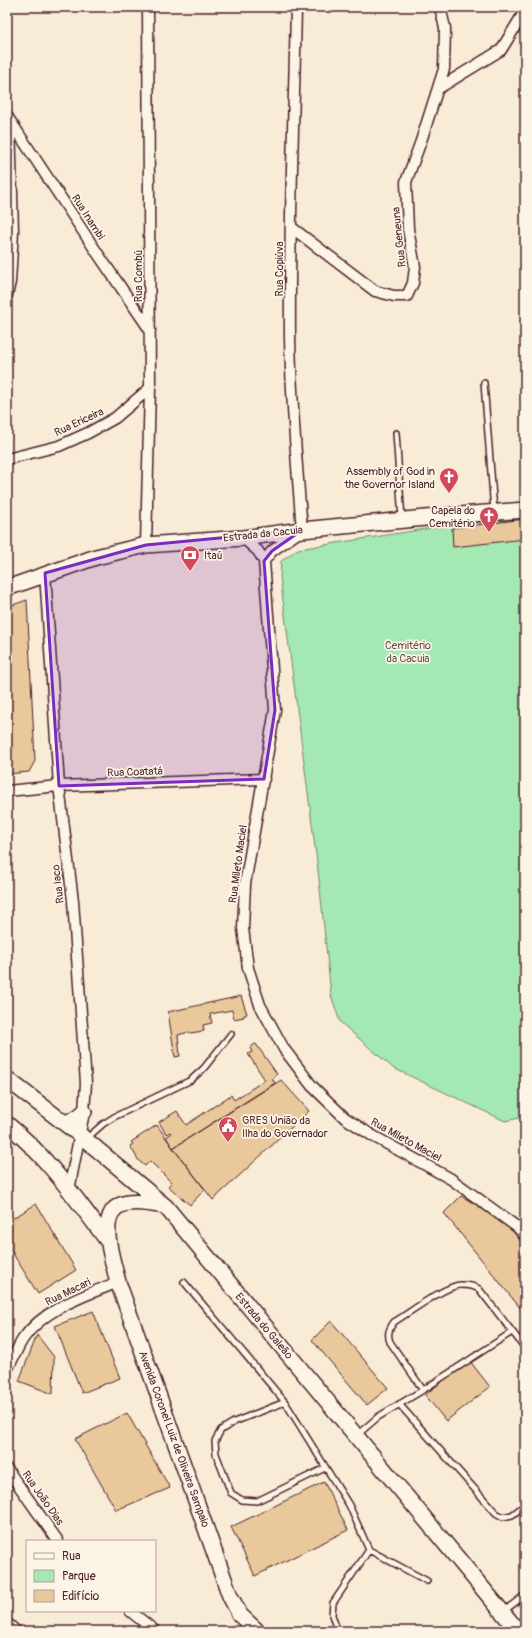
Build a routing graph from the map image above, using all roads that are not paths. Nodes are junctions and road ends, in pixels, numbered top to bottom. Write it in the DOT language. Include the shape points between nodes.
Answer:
graph roads {
  1 [pos="148,7"];
  2 [pos="296,7"];
  3 [pos="440,7"];
  4 [pos="525,11"];
  5 [pos="439,88"];
  6 [pos="8,118"];
  7 [pos="291,226"];
  8 [pos="9,280"];
  9 [pos="7,295"];
  10 [pos="150,330"];
  11 [pos="484,383"];
  12 [pos="150,388"];
  13 [pos="396,433"];
  14 [pos="7,459"];
  15 [pos="525,510"];
  16 [pos="494,512"];
  17 [pos="402,520"];
  18 [pos="302,530"];
  19 [pos="243,538"];
  20 [pos="146,545"];
  21 [pos="264,561"];
  22 [pos="45,573"];
  23 [pos="7,588"];
  24 [pos="264,779"];
  25 [pos="59,786"];
  26 [pos="7,791"];
  27 [pos="231,1034"];
  28 [pos="7,1079"];
  29 [pos="84,1112"];
  30 [pos="64,1123"];
  31 [pos="7,1124"];
  32 [pos="83,1137"];
  33 [pos="69,1190"];
  34 [pos="166,1206"];
  35 [pos="525,1235"];
  36 [pos="107,1240"];
  37 [pos="118,1282"];
  38 [pos="184,1282"];
  39 [pos="512,1332"];
  40 [pos="525,1348"];
  41 [pos="7,1369"];
  42 [pos="7,1372"];
  43 [pos="423,1390"];
  44 [pos="285,1402"];
  45 [pos="399,1404"];
  46 [pos="356,1436"];
  47 [pos="7,1468"];
  48 [pos="325,1468"];
  49 [pos="525,1505"];
  50 [pos="57,1540"];
  51 [pos="369,1550"];
  52 [pos="427,1581"];
  53 [pos="525,1595"];
  54 [pos="498,1607"];
  55 [pos="131,1612"];
  56 [pos="7,1623"];
  57 [pos="16,1631"];
  58 [pos="155,1631"];
  59 [pos="257,1631"];
  60 [pos="340,1631"];
  61 [pos="505,1631"];
  62 [pos="518,1631"];
  1 -- 10 [label="street, Rua Combú"];
  2 -- 7 [label="street, Rua Copiúva"];
  3 -- 5 [label="street" via="445,28 444,68"];
  4 -- 5 [label="street" via="501,50"];
  5 -- 7 [label="street, Rua Geneuna" via="406,182 408,229 415,267 413,283 407,296 394,296 375,291"];
  6 -- 8 [label="street" via="13,232"];
  6 -- 10 [label="street, Rua Inambi"];
  7 -- 18 [label="street, Rua Copiúva" via="290,338"];
  8 -- 9 [label="street"];
  10 -- 12 [label="street, Rua Combú"];
  11 -- 16 [label="lane"];
  12 -- 14 [label="street, Rua Ericeira" via="114,418 88,433 59,446"];
  12 -- 20 [label="street, Rua Combú"];
  13 -- 17 [label="lane"];
  15 -- 16 [label="main road, Estrada da Cacuia"];
  16 -- 17 [label="main road, Estrada da Cacuia"];
  17 -- 18 [label="main road, Estrada da Cacuia"];
  18 -- 19 [label="main road, Estrada da Cacuia"];
  18 -- 21 [label="street" via="272,551"];
  19 -- 20 [label="main road, Estrada da Cacuia"];
  19 -- 21 [label="street" via="258,551"];
  20 -- 22 [label="main road, Estrada da Cacuia"];
  21 -- 24 [label="street, Rua Mileto Maciel" via="275,710"];
  22 -- 23 [label="main road, Estrada da Cacuia"];
  22 -- 25 [label="street, Rua Iaco"];
  24 -- 25 [label="street, Rua Coatatá"];
  24 -- 35 [label="street, Rua Mileto Maciel" via="245,884 243,928 248,968 260,1005 284,1049 312,1086 344,1118 451,1179"];
  25 -- 26 [label="street, Rua Coatatá"];
  25 -- 29 [label="street, Rua Iaco" via="72,901 86,1083"];
  27 -- 32 [label="lane" via="191,1080 114,1117"];
  28 -- 30 [label="main road, Estrada do Galeão"];
  29 -- 30 [label="main road" via="80,1117"];
  29 -- 32 [label="street, Rua Iaco"];
  30 -- 32 [label="main road, Estrada do Galeão"];
  31 -- 33 [label="main road" via="38,1152"];
  32 -- 33 [label="street, Rua Iaco"];
  32 -- 34 [label="main road, Estrada do Galeão"];
  33 -- 36 [label="main road"];
  34 -- 36 [label="main road" via="138,1202 126,1203 116,1208 109,1217"];
  34 -- 46 [label="main road, Estrada do Galeão"];
  36 -- 37 [label="main road, Avenida Coronel Luiz de Oliveira Sampaio"];
  37 -- 41 [label="street, Rua Macari" via="59,1308 38,1322 23,1339"];
  37 -- 59 [label="main road, Avenida Coronel Luiz de Oliveira Sampaio" via="230,1596 240,1615"];
  38 -- 44 [label="lane"];
  39 -- 40 [label="lane"];
  39 -- 43 [label="lane"];
  39 -- 43 [label="lane" via="479,1289 460,1284 450,1287 394,1322 389,1329 390,1342"];
  41 -- 42 [label="street"];
  43 -- 45 [label="lane"];
  44 -- 48 [label="lane"];
  44 -- 48 [label="lane" via="234,1422 221,1430 215,1441 216,1454 231,1493 242,1500 257,1501"];
  45 -- 46 [label="lane" via="378,1417"];
  45 -- 49 [label="lane" via="496,1513 503,1517 512,1515"];
  46 -- 54 [label="main road, Estrada do Galeão"];
  47 -- 50 [label="street, Rua João Dias"];
  48 -- 51 [label="lane" via="348,1505"];
  51 -- 52 [label="lane"];
  51 -- 60 [label="lane" via="333,1603 332,1615"];
  53 -- 54 [label="lane"];
  54 -- 61 [label="main road"];
  54 -- 62 [label="main road, Estrada do Galeão"];
  55 -- 58 [label="street"];
  56 -- 57 [label="street"];
}
